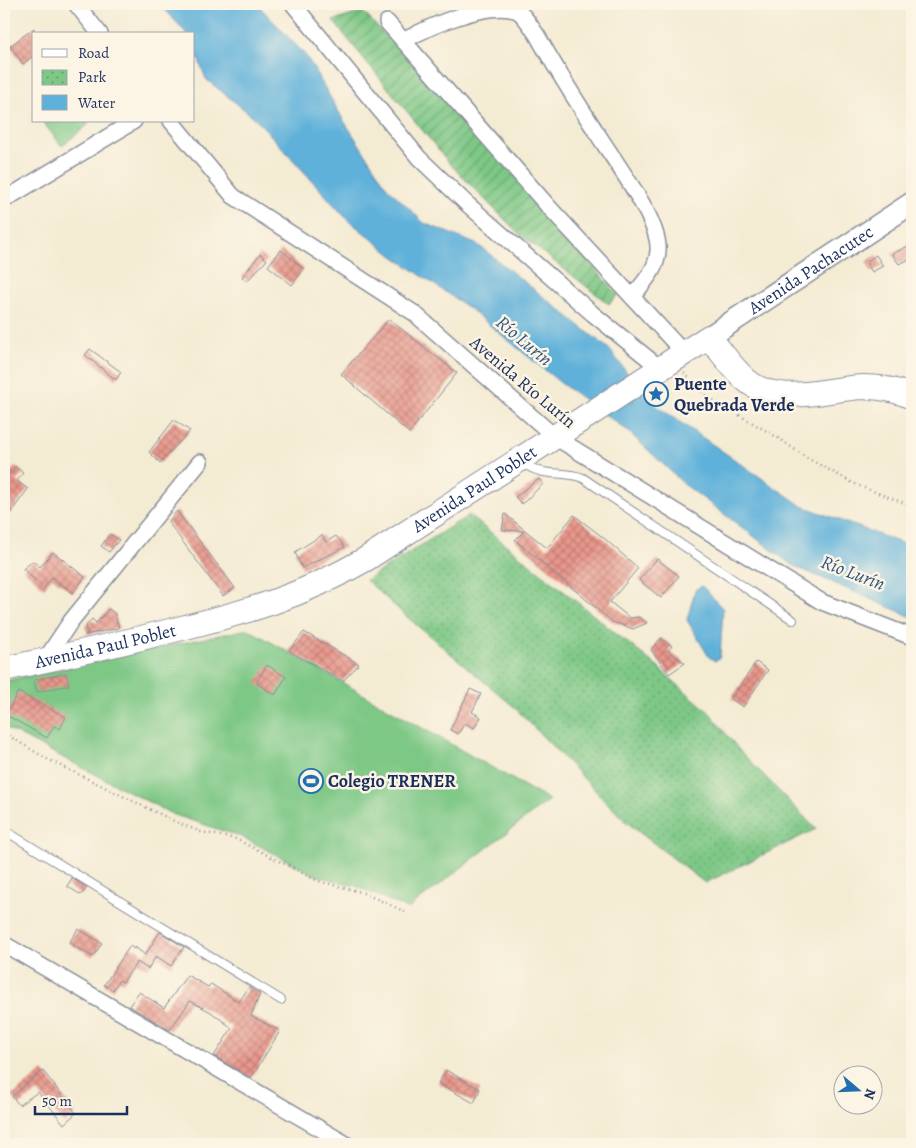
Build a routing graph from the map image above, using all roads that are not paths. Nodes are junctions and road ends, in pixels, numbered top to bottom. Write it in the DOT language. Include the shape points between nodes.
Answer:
graph roads {
  1 [pos="76,4"];
  2 [pos="293,4"];
  3 [pos="387,22"];
  4 [pos="98,32"];
  5 [pos="403,41"];
  6 [pos="132,122"];
  7 [pos="172,122"];
  8 [pos="4,200"];
  9 [pos="912,202"];
  10 [pos="632,297"];
  11 [pos="709,336"];
  12 [pos="667,364"];
  13 [pos="912,397"];
  14 [pos="561,433"];
  15 [pos="519,460"];
  16 [pos="200,462"];
  17 [pos="793,620"];
  18 [pos="912,637"];
  19 [pos="45,660"];
  20 [pos="4,669"];
  21 [pos="4,830"];
  22 [pos="4,944"];
  23 [pos="281,1000"];
  24 [pos="346,1144"];
  1 -- 4 [label="street"];
  2 -- 12 [label="street" via="419,158 593,314"];
  3 -- 5 [label="street"];
  5 -- 10 [label="street"];
  5 -- 10 [label="street" via="447,17 479,6 506,6 521,14 537,35 655,230 658,251 655,265"];
  6 -- 8 [label="street"];
  7 -- 14 [label="street, Avenida Río Lurín" via="233,196 414,313"];
  9 -- 11 [label="main road, Avenida Pachacutec"];
  10 -- 12 [label="street"];
  11 -- 12 [label="main road, Avenida Paul Poblet"];
  11 -- 13 [label="main road" via="747,381 769,392 808,394 864,387 896,390"];
  12 -- 14 [label="main road, Avenida Paul Poblet"];
  14 -- 15 [label="main road, Avenida Paul Poblet"];
  14 -- 18 [label="street, Avenida Río Lurín" via="822,602"];
  15 -- 17 [label="lane" via="533,470 583,478"];
  15 -- 19 [label="main road, Avenida Paul Poblet" via="366,559 309,590 245,612"];
  16 -- 19 [label="street" via="71,621"];
  19 -- 20 [label="main road, Avenida Paul Poblet"];
  21 -- 23 [label="lane"];
  22 -- 24 [label="street"];
}
